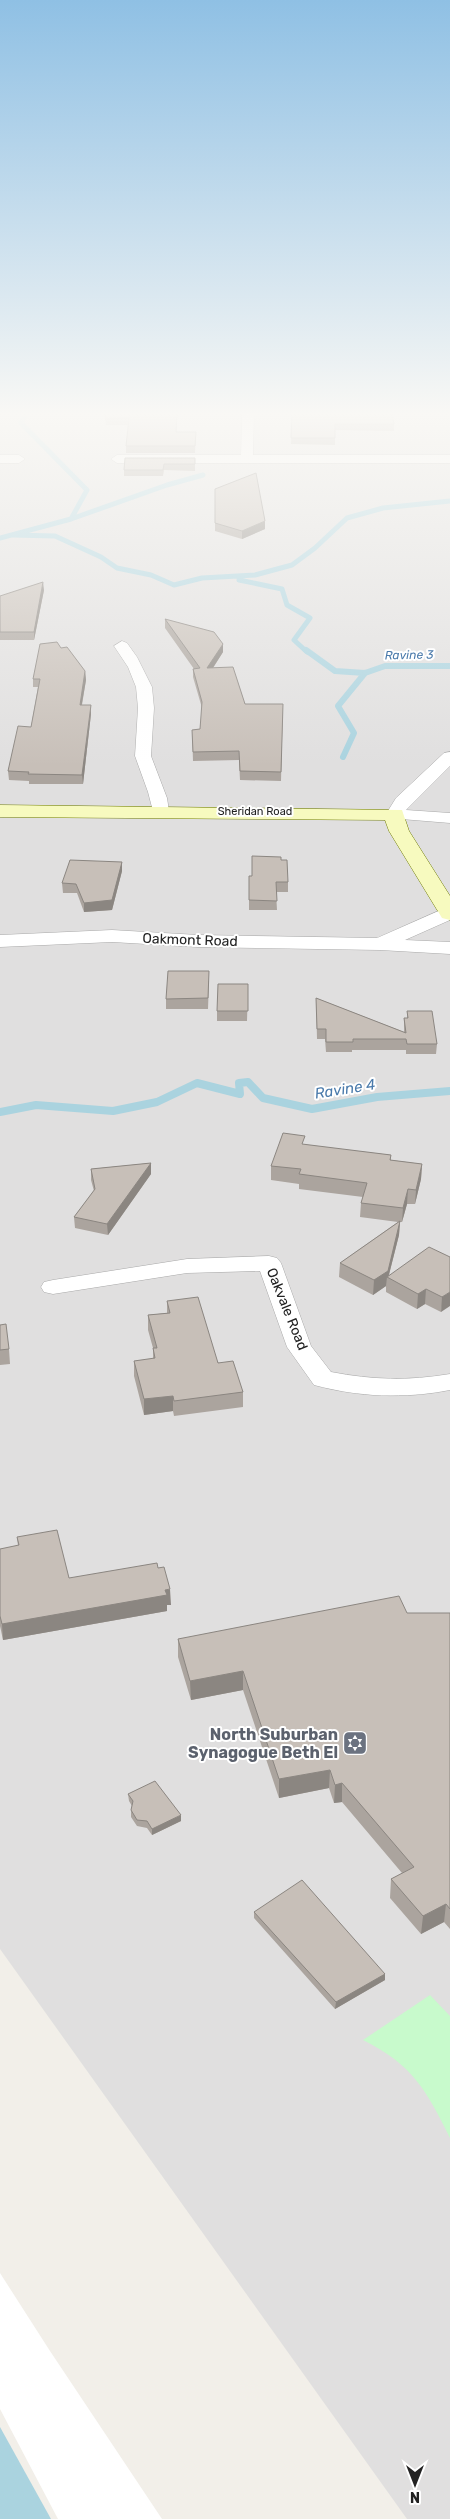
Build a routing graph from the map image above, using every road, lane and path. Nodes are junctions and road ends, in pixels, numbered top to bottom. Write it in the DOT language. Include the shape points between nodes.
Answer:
graph roads {
  1 [pos="122,646"];
  2 [pos="450,757"];
  3 [pos="0,811"];
  4 [pos="160,811"];
  5 [pos="395,814"];
  6 [pos="450,818"];
  7 [pos="450,912"];
  8 [pos="0,942"];
  9 [pos="380,944"];
  10 [pos="450,948"];
  11 [pos="53,1287"];
  12 [pos="450,1382"];
  1 -- 4 [label="street" via="135,662 145,684 147,701 142,744 145,764 161,799"];
  2 -- 5 [label="street" via="402,802"];
  3 -- 4 [label="street, Sheridan Road"];
  4 -- 5 [label="street, Sheridan Road"];
  5 -- 6 [label="street"];
  5 -- 7 [label="street" via="400,831"];
  7 -- 9 [label="street, Oakmont Road"];
  8 -- 9 [label="street, Oakmont Road" via="112,936"];
  9 -- 10 [label="street, Oakmont Road"];
  11 -- 12 [label="street, Oakvale Road" via="187,1266 269,1263 299,1347 323,1379 372,1388"];
}
